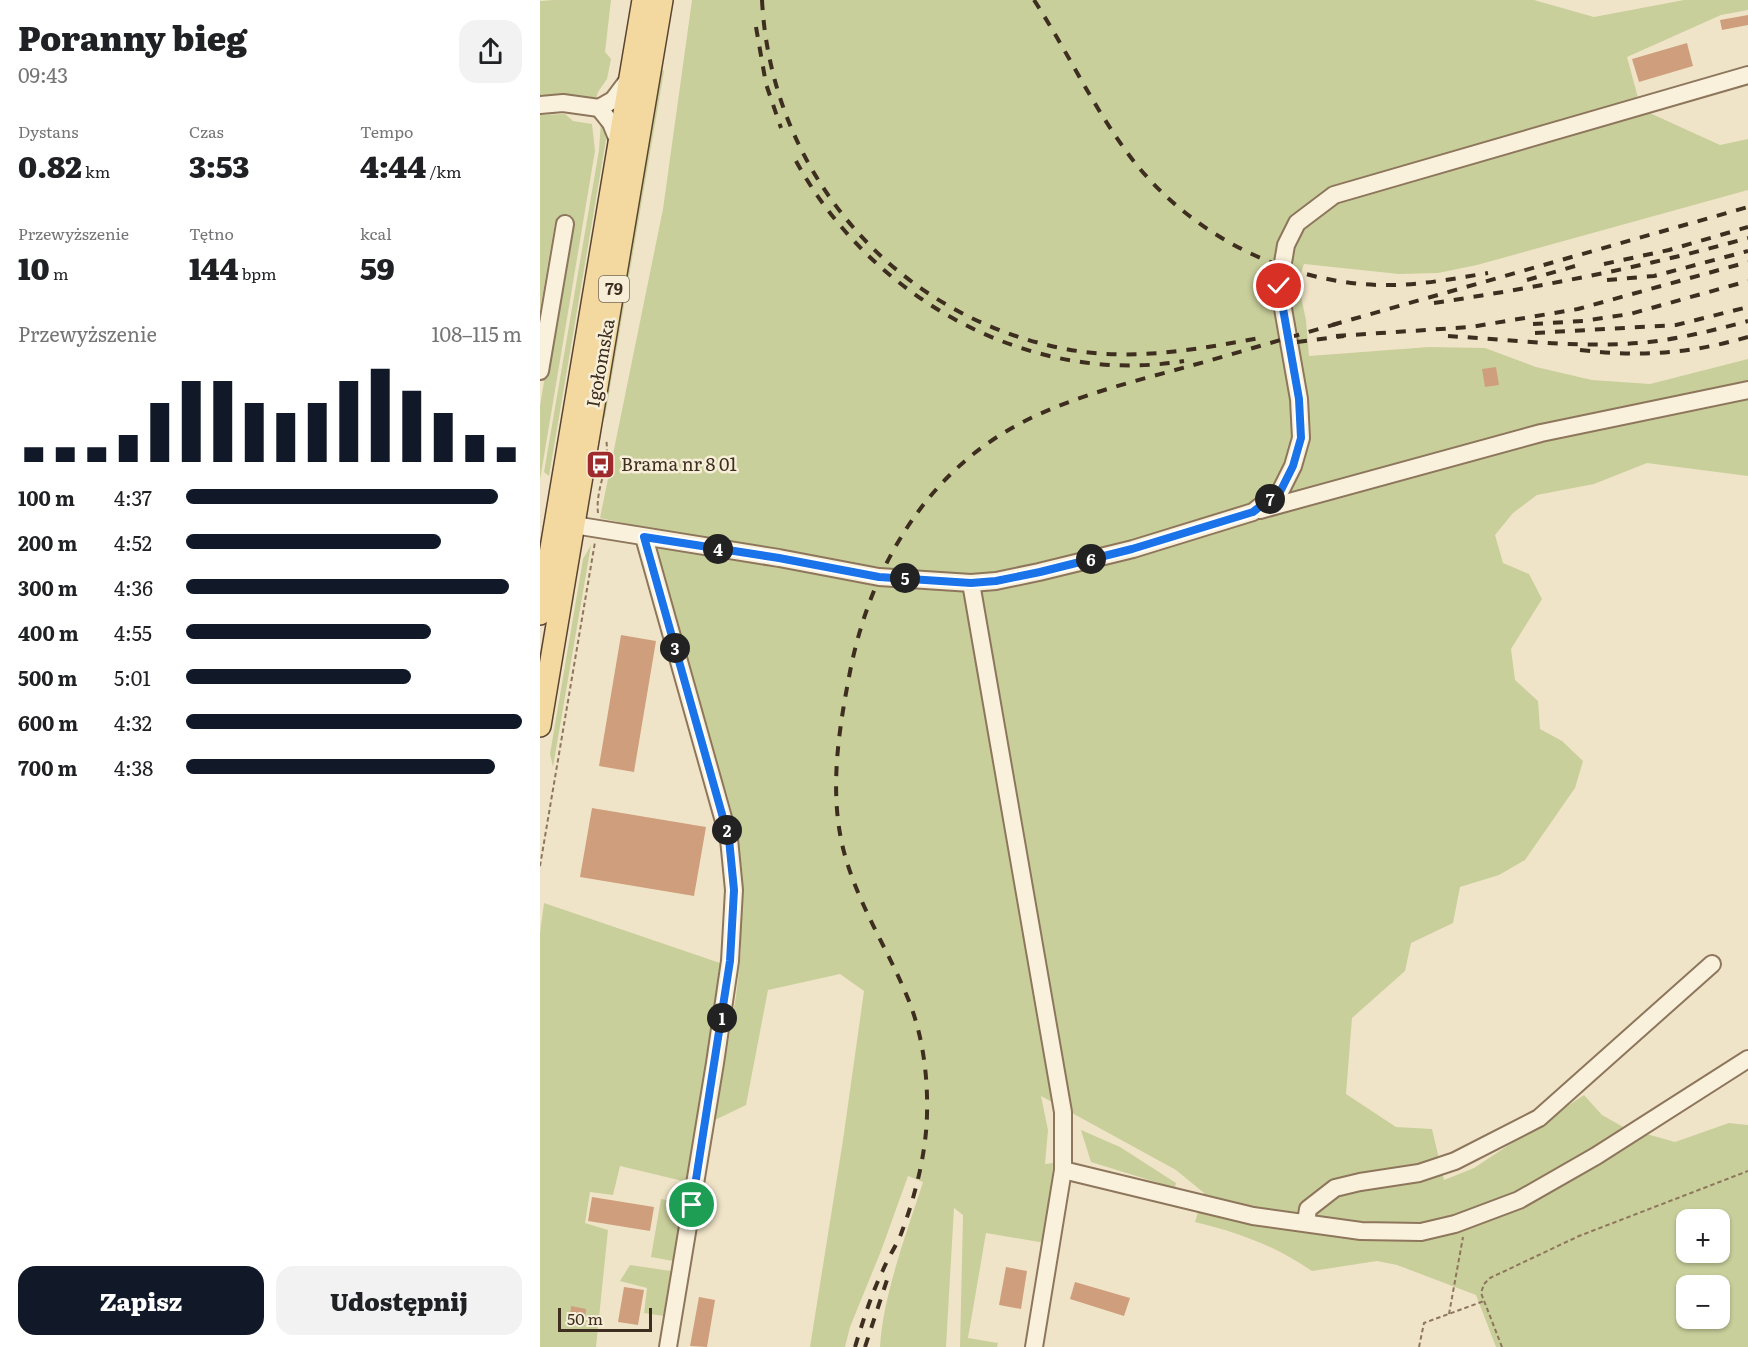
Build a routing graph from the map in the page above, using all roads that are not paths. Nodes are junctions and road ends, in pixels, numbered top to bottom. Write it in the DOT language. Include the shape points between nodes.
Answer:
graph roads {
  1 [pos="651,8"];
  2 [pos="644,50"];
  3 [pos="1748,75"];
  4 [pos="629,79"];
  5 [pos="540,105"];
  6 [pos="599,108"];
  7 [pos="619,143"];
  8 [pos="565,224"];
  9 [pos="541,360"];
  10 [pos="1748,390"];
  11 [pos="1253,512"];
  12 [pos="574,525"];
  13 [pos="644,537"];
  14 [pos="971,583"];
  15 [pos="540,614"];
  16 [pos="540,726"];
  17 [pos="1712,963"];
  18 [pos="1748,1059"];
  19 [pos="1063,1170"];
  20 [pos="1306,1222"];
  21 [pos="668,1347"];
  22 [pos="1034,1347"];
  1 -- 2 [label="main road, Igołomska / 79"];
  2 -- 4 [label="main road, Igołomska / 79"];
  2 -- 12 [label="main road, Igołomska / 79"];
  3 -- 11 [label="lane" via="1334,195 1297,223 1286,245 1279,286 1299,399 1301,438 1281,490"];
  4 -- 6 [label="lane" via="613,100"];
  4 -- 7 [label="main road, Igołomska / 79"];
  5 -- 6 [label="lane"];
  6 -- 7 [label="lane"];
  7 -- 15 [label="main road, Igołomska / 79"];
  8 -- 9 [label="lane"];
  10 -- 11 [label="lane" via="1541,433"];
  11 -- 14 [label="lane" via="1132,549 1040,572"];
  12 -- 13 [label="lane"];
  12 -- 16 [label="main road, Igołomska / 79"];
  13 -- 14 [label="lane" via="879,577"];
  13 -- 21 [label="lane" via="729,839 734,890 730,961"];
  14 -- 19 [label="lane" via="1063,1112"];
  17 -- 20 [label="lane" via="1539,1118 1455,1161 1419,1173 1335,1188 1308,1209"];
  18 -- 20 [label="lane" via="1519,1200 1466,1220 1421,1232 1361,1231"];
  19 -- 20 [label="lane" via="1253,1216"];
  19 -- 22 [label="lane"];
}
